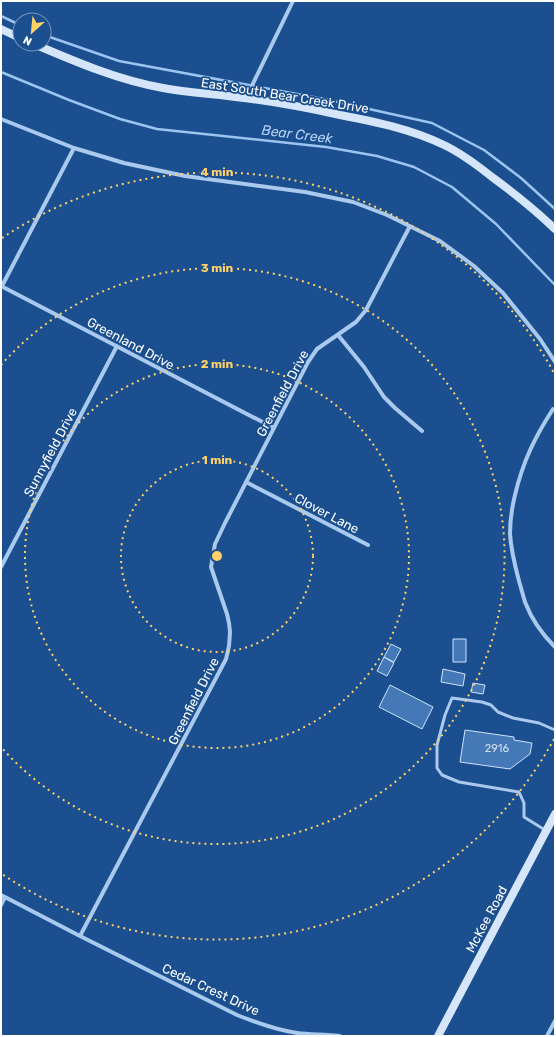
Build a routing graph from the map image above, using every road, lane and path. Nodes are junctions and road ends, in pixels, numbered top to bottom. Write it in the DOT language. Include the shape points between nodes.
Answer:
graph roads {
  1 [pos="293,1"];
  2 [pos="1,29"];
  3 [pos="12,34"];
  4 [pos="52,52"];
  5 [pos="246,98"];
  6 [pos="1,119"];
  7 [pos="74,148"];
  8 [pos="410,226"];
  9 [pos="555,229"];
  10 [pos="1,286"];
  11 [pos="338,334"];
  12 [pos="117,346"];
  13 [pos="555,362"];
  14 [pos="553,409"];
  15 [pos="274,428"];
  16 [pos="422,431"];
  17 [pos="246,482"];
  18 [pos="368,545"];
  19 [pos="1,567"];
  20 [pos="555,647"];
  21 [pos="555,730"];
  22 [pos="555,814"];
  23 [pos="546,831"];
  24 [pos="3,896"];
  25 [pos="1,905"];
  26 [pos="80,936"];
  27 [pos="555,1021"];
  28 [pos="340,1036"];
  29 [pos="438,1036"];
  30 [pos="547,1036"];
  1 -- 5 [label="street"];
  2 -- 3 [label="street"];
  4 -- 5 [label="street, East South Bear Creek Drive" via="143,84"];
  5 -- 9 [label="street, East South Bear Creek Drive" via="369,121 423,136 474,163 522,199"];
  6 -- 7 [label="street"];
  7 -- 8 [label="street" via="124,163 185,176 305,192 353,202"];
  7 -- 10 [label="street"];
  8 -- 11 [label="street, Greenfield Drive" via="366,310 356,322"];
  8 -- 13 [label="street" via="440,241 474,266 503,293"];
  10 -- 12 [label="street, Greenland Drive"];
  11 -- 15 [label="street, Greenfield Drive" via="317,349 308,362"];
  11 -- 16 [label="street" via="384,397"];
  12 -- 15 [label="street, Greenland Drive"];
  12 -- 19 [label="street, Sunnyfield Drive"];
  14 -- 20 [label="street" via="525,460 512,510 510,533 525,602 530,614"];
  15 -- 17 [label="street, Greenfield Drive"];
  17 -- 18 [label="street, Clover Lane"];
  17 -- 26 [label="street, Greenfield Drive" via="215,544 211,567 229,623 226,659"];
  21 -- 23 [label="lane" via="539,723 513,718 482,702 452,698 437,745 437,768 442,775 459,782 518,792 524,803 524,817"];
  22 -- 23 [label="street, McKee Road"];
  23 -- 29 [label="street, McKee Road"];
  24 -- 25 [label="street"];
  24 -- 26 [label="street, Cedar Crest Drive"];
  26 -- 28 [label="street, Cedar Crest Drive" via="256,1022 297,1033"];
  27 -- 30 [label="street"];
}
